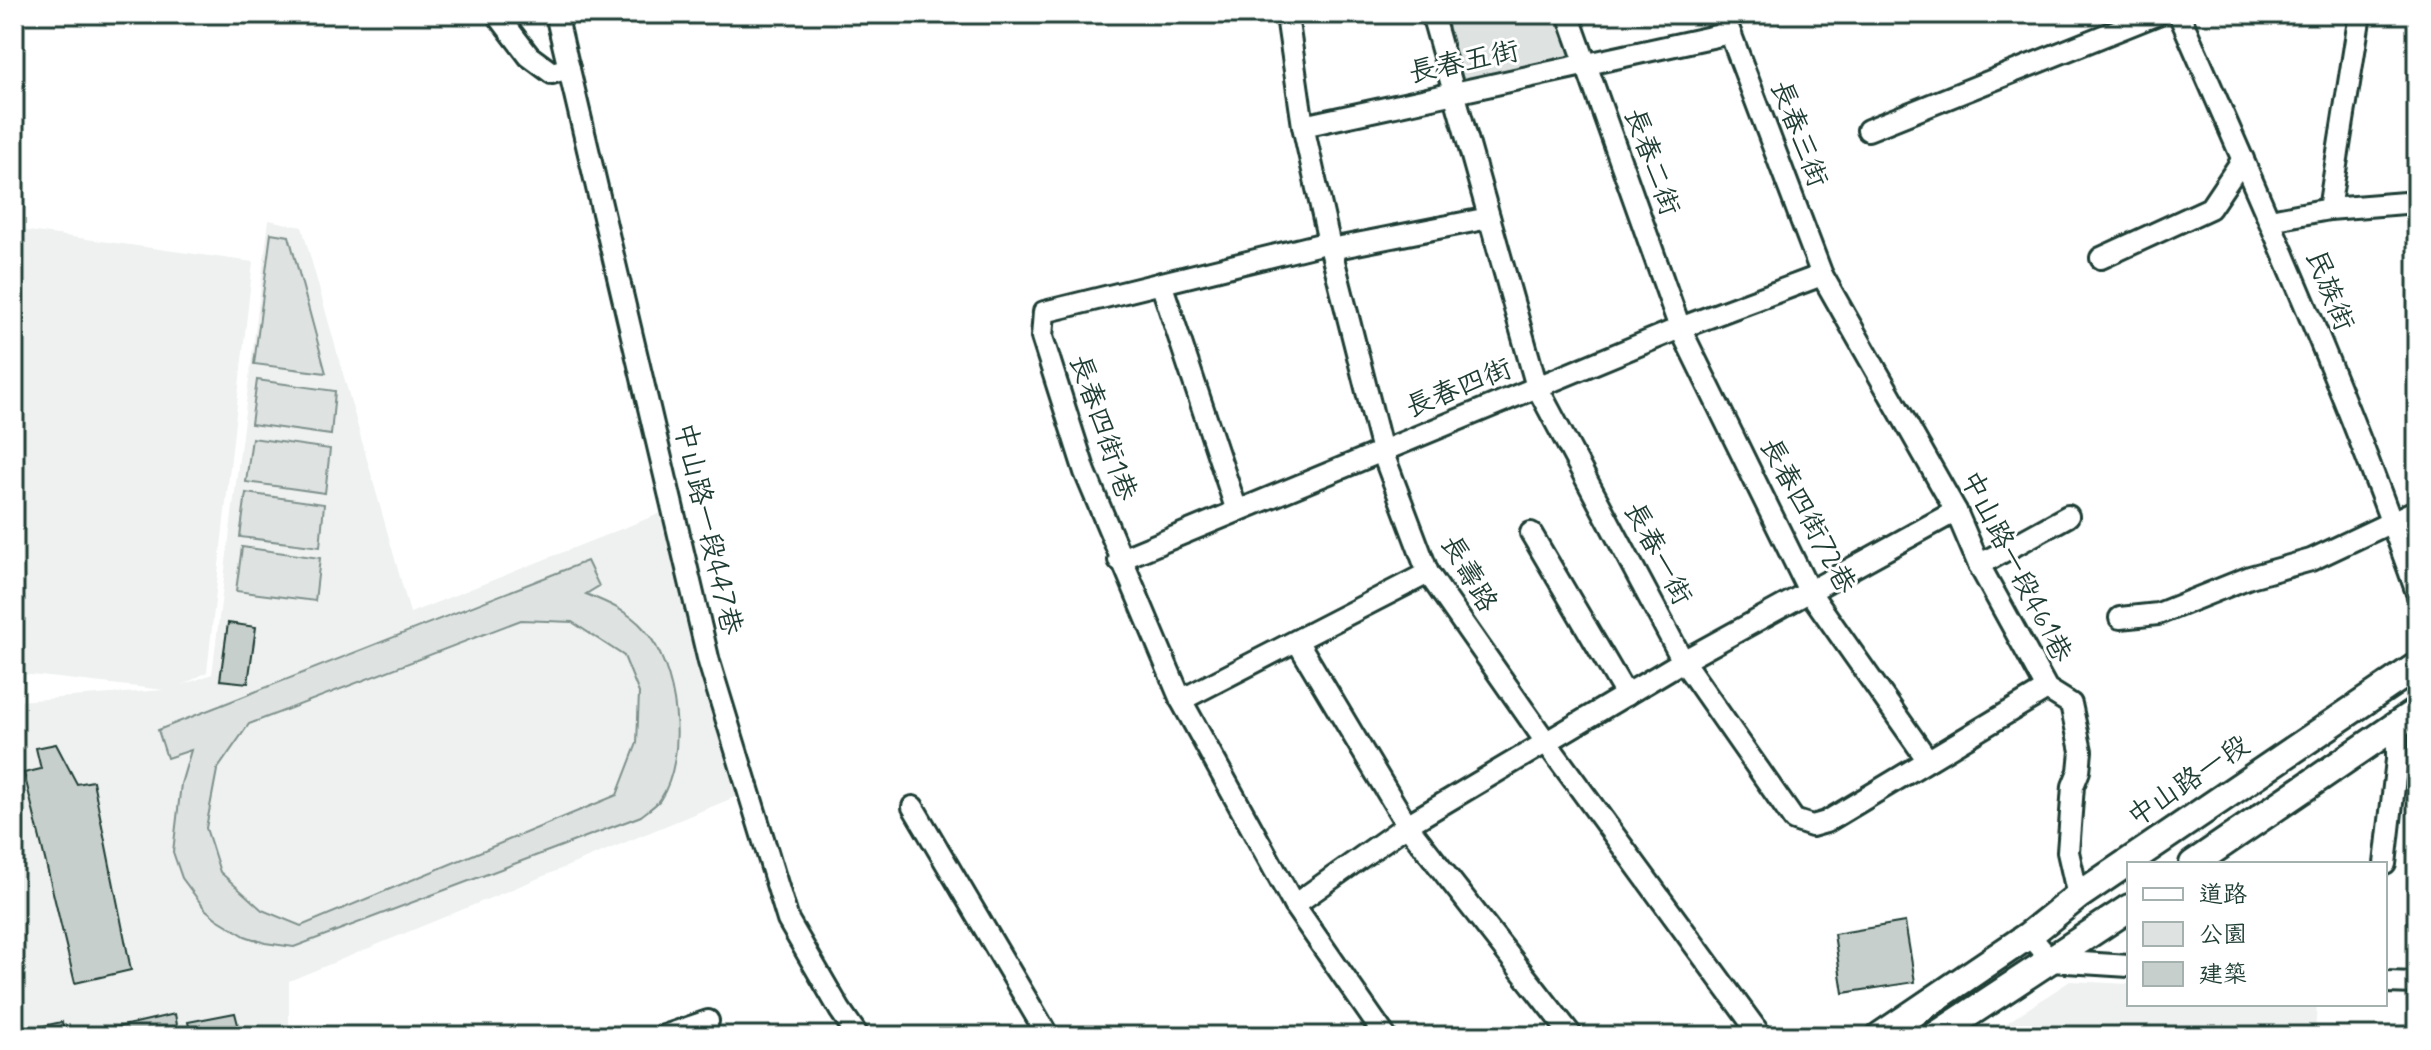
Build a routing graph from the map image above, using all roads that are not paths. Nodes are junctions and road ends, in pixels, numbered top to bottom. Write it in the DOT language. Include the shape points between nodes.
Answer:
graph roads {
  1 [pos="497,14"];
  2 [pos="556,14"];
  3 [pos="1432,14"];
  4 [pos="1568,14"];
  5 [pos="2158,14"];
  6 [pos="2179,14"];
  7 [pos="2360,14"];
  8 [pos="1287,16"];
  9 [pos="1726,24"];
  10 [pos="1586,65"];
  11 [pos="569,68"];
  12 [pos="1454,93"];
  13 [pos="1303,126"];
  14 [pos="1868,130"];
  15 [pos="2243,159"];
  16 [pos="2417,202"];
  17 [pos="2329,209"];
  18 [pos="1489,218"];
  19 [pos="2270,220"];
  20 [pos="1330,246"];
  21 [pos="2101,258"];
  22 [pos="1822,275"];
  23 [pos="1161,283"];
  24 [pos="1680,328"];
  25 [pos="1537,387"];
  26 [pos="1382,451"];
  27 [pos="2417,510"];
  28 [pos="1237,511"];
  29 [pos="1956,511"];
  30 [pos="2068,516"];
  31 [pos="2392,521"];
  32 [pos="1531,533"];
  33 [pos="1119,560"];
  34 [pos="1979,565"];
  35 [pos="1428,573"];
  36 [pos="1809,591"];
  37 [pos="2417,593"];
  38 [pos="2120,618"];
  39 [pos="1297,641"];
  40 [pos="1683,661"];
  41 [pos="2417,666"];
  42 [pos="2047,689"];
  43 [pos="1626,695"];
  44 [pos="1181,700"];
  45 [pos="2407,717"];
  46 [pos="1546,742"];
  47 [pos="1927,759"];
  48 [pos="913,807"];
  49 [pos="1407,825"];
  50 [pos="2128,862"];
  51 [pos="2196,862"];
  52 [pos="2385,862"];
  53 [pos="2127,863"];
  54 [pos="2078,896"];
  55 [pos="1294,905"];
  56 [pos="2127,909"];
  57 [pos="2029,935"];
  58 [pos="2051,961"];
  59 [pos="2127,966"];
  60 [pos="2387,982"];
  61 [pos="2417,983"];
  62 [pos="708,1021"];
  63 [pos="664,1036"];
  64 [pos="858,1036"];
  65 [pos="1048,1036"];
  66 [pos="1385,1036"];
  67 [pos="1572,1036"];
  68 [pos="1761,1036"];
  69 [pos="1880,1036"];
  70 [pos="1935,1036"];
  1 -- 11 [label="street" via="529,56 552,73"];
  2 -- 11 [label="street, 中山路一段447巷"];
  3 -- 12 [label="street, 長春一街"];
  4 -- 10 [label="street, 長春二街"];
  5 -- 14 [label="street"];
  6 -- 15 [label="street, 民族街"];
  7 -- 17 [label="street"];
  8 -- 13 [label="street, 長壽路"];
  9 -- 10 [label="street, 長春五街"];
  9 -- 22 [label="street, 長春三街"];
  10 -- 12 [label="street, 長春五街"];
  10 -- 24 [label="street, 長春二街"];
  11 -- 64 [label="street, 中山路一段447巷" via="709,662 788,920"];
  12 -- 13 [label="street, 長春五街"];
  12 -- 18 [label="street, 長春一街"];
  13 -- 20 [label="street, 長壽路"];
  15 -- 19 [label="street, 民族街"];
  15 -- 21 [label="street" via="2210,208"];
  16 -- 17 [label="street"];
  17 -- 19 [label="street"];
  18 -- 20 [label="street"];
  18 -- 25 [label="street, 長春一街"];
  19 -- 31 [label="street, 民族街"];
  20 -- 23 [label="street"];
  20 -- 26 [label="street, 長壽路"];
  22 -- 24 [label="street, 長春四街"];
  22 -- 29 [label="street, 中山路一段461巷"];
  23 -- 28 [label="street"];
  23 -- 33 [label="street, 長春四街1巷" via="1044,312 1042,337"];
  24 -- 25 [label="street, 長春四街"];
  24 -- 36 [label="street, 長春四街72巷"];
  25 -- 26 [label="street, 長春四街"];
  25 -- 40 [label="street, 長春一街"];
  26 -- 28 [label="street, 長春四街"];
  26 -- 35 [label="street, 長壽路"];
  27 -- 31 [label="street"];
  28 -- 33 [label="street, 長春四街"];
  29 -- 34 [label="street, 中山路一段461巷"];
  29 -- 36 [label="street"];
  30 -- 34 [label="street"];
  31 -- 37 [label="street, 民族街"];
  31 -- 38 [label="street" via="2297,565 2250,577 2158,614"];
  32 -- 43 [label="street"];
  33 -- 44 [label="street, 長春四街1巷"];
  34 -- 42 [label="street, 中山路一段461巷"];
  35 -- 39 [label="street"];
  35 -- 46 [label="street, 長壽路"];
  36 -- 40 [label="street"];
  36 -- 47 [label="street, 長春四街72巷"];
  39 -- 44 [label="street"];
  39 -- 49 [label="street"];
  40 -- 43 [label="street"];
  40 -- 47 [label="street, 長春一街" via="1794,820 1812,826 1826,822"];
  41 -- 50 [label="main road, 中山路一段"];
  42 -- 47 [label="street, 長春一街"];
  42 -- 54 [label="street, 中山路一段461巷" via="2071,704 2079,737 2068,852"];
  43 -- 46 [label="street"];
  44 -- 55 [label="street, 長春四街1巷"];
  45 -- 51 [label="main road"];
  45 -- 52 [label="street"];
  46 -- 49 [label="street"];
  46 -- 68 [label="street, 長壽路"];
  48 -- 65 [label="street"];
  49 -- 55 [label="street"];
  49 -- 67 [label="street"];
  53 -- 54 [label="main road, 中山路一段"];
  54 -- 57 [label="main road, 中山路一段"];
  55 -- 66 [label="street, 長春四街1巷"];
  56 -- 58 [label="main road"];
  57 -- 58 [label="street"];
  57 -- 69 [label="main road, 中山路一段"];
  58 -- 59 [label="street"];
  58 -- 70 [label="main road"];
  60 -- 61 [label="street"];
  62 -- 63 [label="street"];
}
